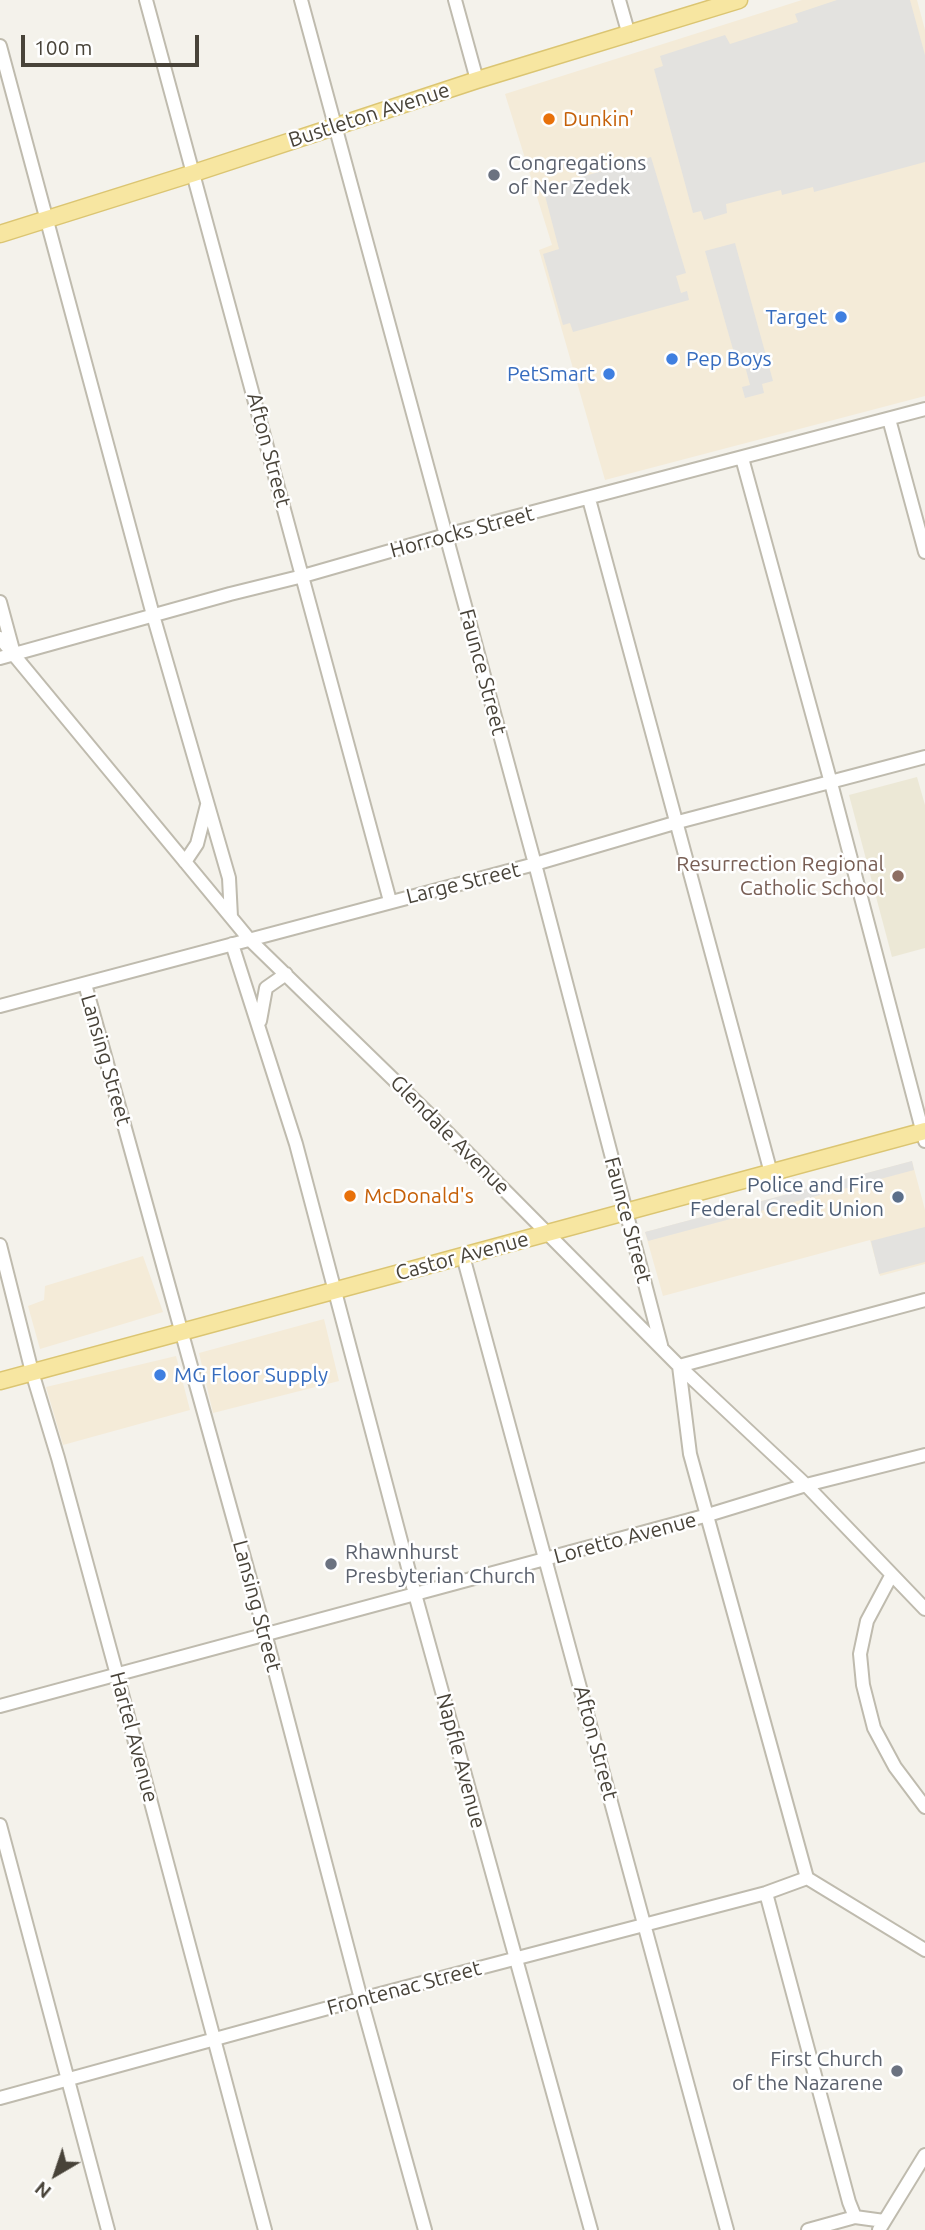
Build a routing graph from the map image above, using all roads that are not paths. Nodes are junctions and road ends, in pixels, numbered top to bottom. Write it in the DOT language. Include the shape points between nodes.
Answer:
graph roads {
  1 [pos="146,0"];
  2 [pos="301,0"];
  3 [pos="456,0"];
  4 [pos="619,0"];
  5 [pos="739,0"];
  6 [pos="629,35"];
  7 [pos="0,46"];
  8 [pos="2,63"];
  9 [pos="477,80"];
  10 [pos="335,126"];
  11 [pos="194,173"];
  12 [pos="47,218"];
  13 [pos="0,234"];
  14 [pos="925,409"];
  15 [pos="889,419"];
  16 [pos="742,458"];
  17 [pos="589,499"];
  18 [pos="446,535"];
  19 [pos="925,552"];
  20 [pos="303,576"];
  21 [pos="0,602"];
  22 [pos="153,615"];
  23 [pos="0,638"];
  24 [pos="14,654"];
  25 [pos="0,658"];
  26 [pos="925,757"];
  27 [pos="831,783"];
  28 [pos="208,801"];
  29 [pos="678,822"];
  30 [pos="185,862"];
  31 [pos="535,864"];
  32 [pos="390,901"];
  33 [pos="231,918"];
  34 [pos="249,939"];
  35 [pos="232,944"];
  36 [pos="286,974"];
  37 [pos="85,984"];
  38 [pos="0,1006"];
  39 [pos="259,1025"];
  40 [pos="924,1135"];
  41 [pos="771,1173"];
  42 [pos="625,1212"];
  43 [pos="548,1232"];
  44 [pos="0,1245"];
  45 [pos="463,1256"];
  46 [pos="335,1291"];
  47 [pos="925,1300"];
  48 [pos="181,1332"];
  49 [pos="661,1345"];
  50 [pos="679,1366"];
  51 [pos="32,1372"];
  52 [pos="0,1381"];
  53 [pos="925,1455"];
  54 [pos="806,1485"];
  55 [pos="708,1515"];
  56 [pos="547,1559"];
  57 [pos="891,1576"];
  58 [pos="415,1594"];
  59 [pos="925,1609"];
  60 [pos="265,1633"];
  61 [pos="117,1675"];
  62 [pos="0,1706"];
  63 [pos="925,1807"];
  64 [pos="0,1825"];
  65 [pos="807,1878"];
  66 [pos="766,1893"];
  67 [pos="645,1923"];
  68 [pos="925,1950"];
  69 [pos="516,1959"];
  70 [pos="361,1999"];
  71 [pos="213,2041"];
  72 [pos="68,2080"];
  73 [pos="0,2098"];
  74 [pos="925,2155"];
  75 [pos="855,2217"];
  76 [pos="885,2227"];
  77 [pos="108,2230"];
  78 [pos="265,2230"];
  79 [pos="425,2230"];
  80 [pos="591,2230"];
  81 [pos="727,2230"];
  82 [pos="808,2230"];
  1 -- 11 [label="street, Afton Street"];
  2 -- 10 [label="street, Faunce Street"];
  3 -- 9 [label="street"];
  4 -- 6 [label="street"];
  5 -- 6 [label="main road, Bustleton Avenue"];
  6 -- 9 [label="main road, Bustleton Avenue"];
  7 -- 8 [label="street"];
  8 -- 12 [label="street"];
  9 -- 10 [label="main road, Bustleton Avenue"];
  10 -- 11 [label="main road, Bustleton Avenue"];
  10 -- 18 [label="street, Faunce Street"];
  11 -- 12 [label="main road, Bustleton Avenue"];
  11 -- 20 [label="street, Afton Street"];
  12 -- 13 [label="main road, Bustleton Avenue"];
  12 -- 22 [label="street"];
  14 -- 15 [label="street, Horrocks Street"];
  15 -- 16 [label="street, Horrocks Street"];
  15 -- 19 [label="street"];
  16 -- 17 [label="street, Horrocks Street"];
  16 -- 27 [label="street"];
  17 -- 18 [label="street, Horrocks Street"];
  17 -- 29 [label="street"];
  18 -- 20 [label="street, Horrocks Street"];
  18 -- 31 [label="street, Faunce Street"];
  20 -- 22 [label="street, Horrocks Street"];
  20 -- 32 [label="street, Afton Street"];
  21 -- 24 [label="street"];
  22 -- 24 [label="street, Horrocks Street"];
  22 -- 28 [label="street"];
  23 -- 24 [label="street, Glendale Avenue"];
  24 -- 25 [label="street, Horrocks Street"];
  24 -- 30 [label="street, Glendale Avenue"];
  26 -- 27 [label="street, Large Street"];
  27 -- 29 [label="street, Large Street"];
  27 -- 40 [label="street"];
  28 -- 30 [label="street" via="197,844"];
  28 -- 33 [label="street" via="229,878"];
  29 -- 31 [label="street, Large Street"];
  29 -- 41 [label="street"];
  30 -- 33 [label="street, Glendale Avenue"];
  31 -- 32 [label="street, Large Street"];
  31 -- 42 [label="street, Faunce Street"];
  32 -- 34 [label="street, Large Street"];
  33 -- 34 [label="street, Glendale Avenue"];
  34 -- 35 [label="street, Large Street"];
  34 -- 36 [label="street, Glendale Avenue"];
  35 -- 37 [label="street, Large Street"];
  35 -- 39 [label="street, Napfle Avenue"];
  36 -- 39 [label="street" via="266,988"];
  36 -- 43 [label="street, Glendale Avenue"];
  37 -- 38 [label="street, Large Street"];
  37 -- 48 [label="street, Lansing Street"];
  39 -- 46 [label="street, Napfle Avenue"];
  40 -- 41 [label="main road, Castor Avenue"];
  41 -- 42 [label="main road, Castor Avenue"];
  42 -- 43 [label="main road, Castor Avenue"];
  42 -- 49 [label="street, Faunce Street"];
  43 -- 45 [label="main road, Castor Avenue"];
  43 -- 49 [label="street, Glendale Avenue"];
  44 -- 51 [label="street, Hartel Avenue"];
  45 -- 46 [label="main road, Castor Avenue"];
  45 -- 56 [label="street, Afton Street"];
  46 -- 48 [label="main road, Castor Avenue"];
  46 -- 58 [label="street, Napfle Avenue"];
  47 -- 50 [label="street"];
  48 -- 51 [label="main road, Castor Avenue"];
  48 -- 60 [label="street, Lansing Street"];
  49 -- 50 [label="street, Glendale Avenue"];
  50 -- 54 [label="street, Glendale Avenue"];
  50 -- 55 [label="street" via="690,1454"];
  51 -- 52 [label="main road, Castor Avenue"];
  51 -- 61 [label="street, Hartel Avenue"];
  53 -- 54 [label="street, Loretto Avenue"];
  54 -- 55 [label="street, Loretto Avenue"];
  54 -- 57 [label="street, Glendale Avenue"];
  55 -- 56 [label="street, Loretto Avenue"];
  55 -- 65 [label="street"];
  56 -- 58 [label="street, Loretto Avenue"];
  56 -- 67 [label="street, Afton Street"];
  57 -- 59 [label="street, Glendale Avenue"];
  57 -- 63 [label="street" via="867,1620 860,1654 863,1685 874,1728"];
  58 -- 60 [label="street, Loretto Avenue"];
  58 -- 69 [label="street, Napfle Avenue"];
  60 -- 61 [label="street, Loretto Avenue"];
  60 -- 70 [label="street, Lansing Street"];
  61 -- 62 [label="street, Loretto Avenue"];
  61 -- 71 [label="street, Hartel Avenue"];
  64 -- 72 [label="street"];
  65 -- 66 [label="street, Frontenac Street"];
  65 -- 68 [label="street"];
  66 -- 67 [label="street, Frontenac Street"];
  66 -- 75 [label="street"];
  67 -- 69 [label="street, Frontenac Street"];
  67 -- 81 [label="street, Afton Street"];
  69 -- 70 [label="street, Frontenac Street"];
  69 -- 80 [label="street, Napfle Avenue"];
  70 -- 71 [label="street, Frontenac Street"];
  70 -- 79 [label="street, Lansing Street"];
  71 -- 72 [label="street, Frontenac Street"];
  71 -- 78 [label="street, Hartel Avenue"];
  72 -- 73 [label="street, Frontenac Street"];
  72 -- 77 [label="street"];
  74 -- 76 [label="street"];
  75 -- 76 [label="street"];
  75 -- 82 [label="street"];
}
